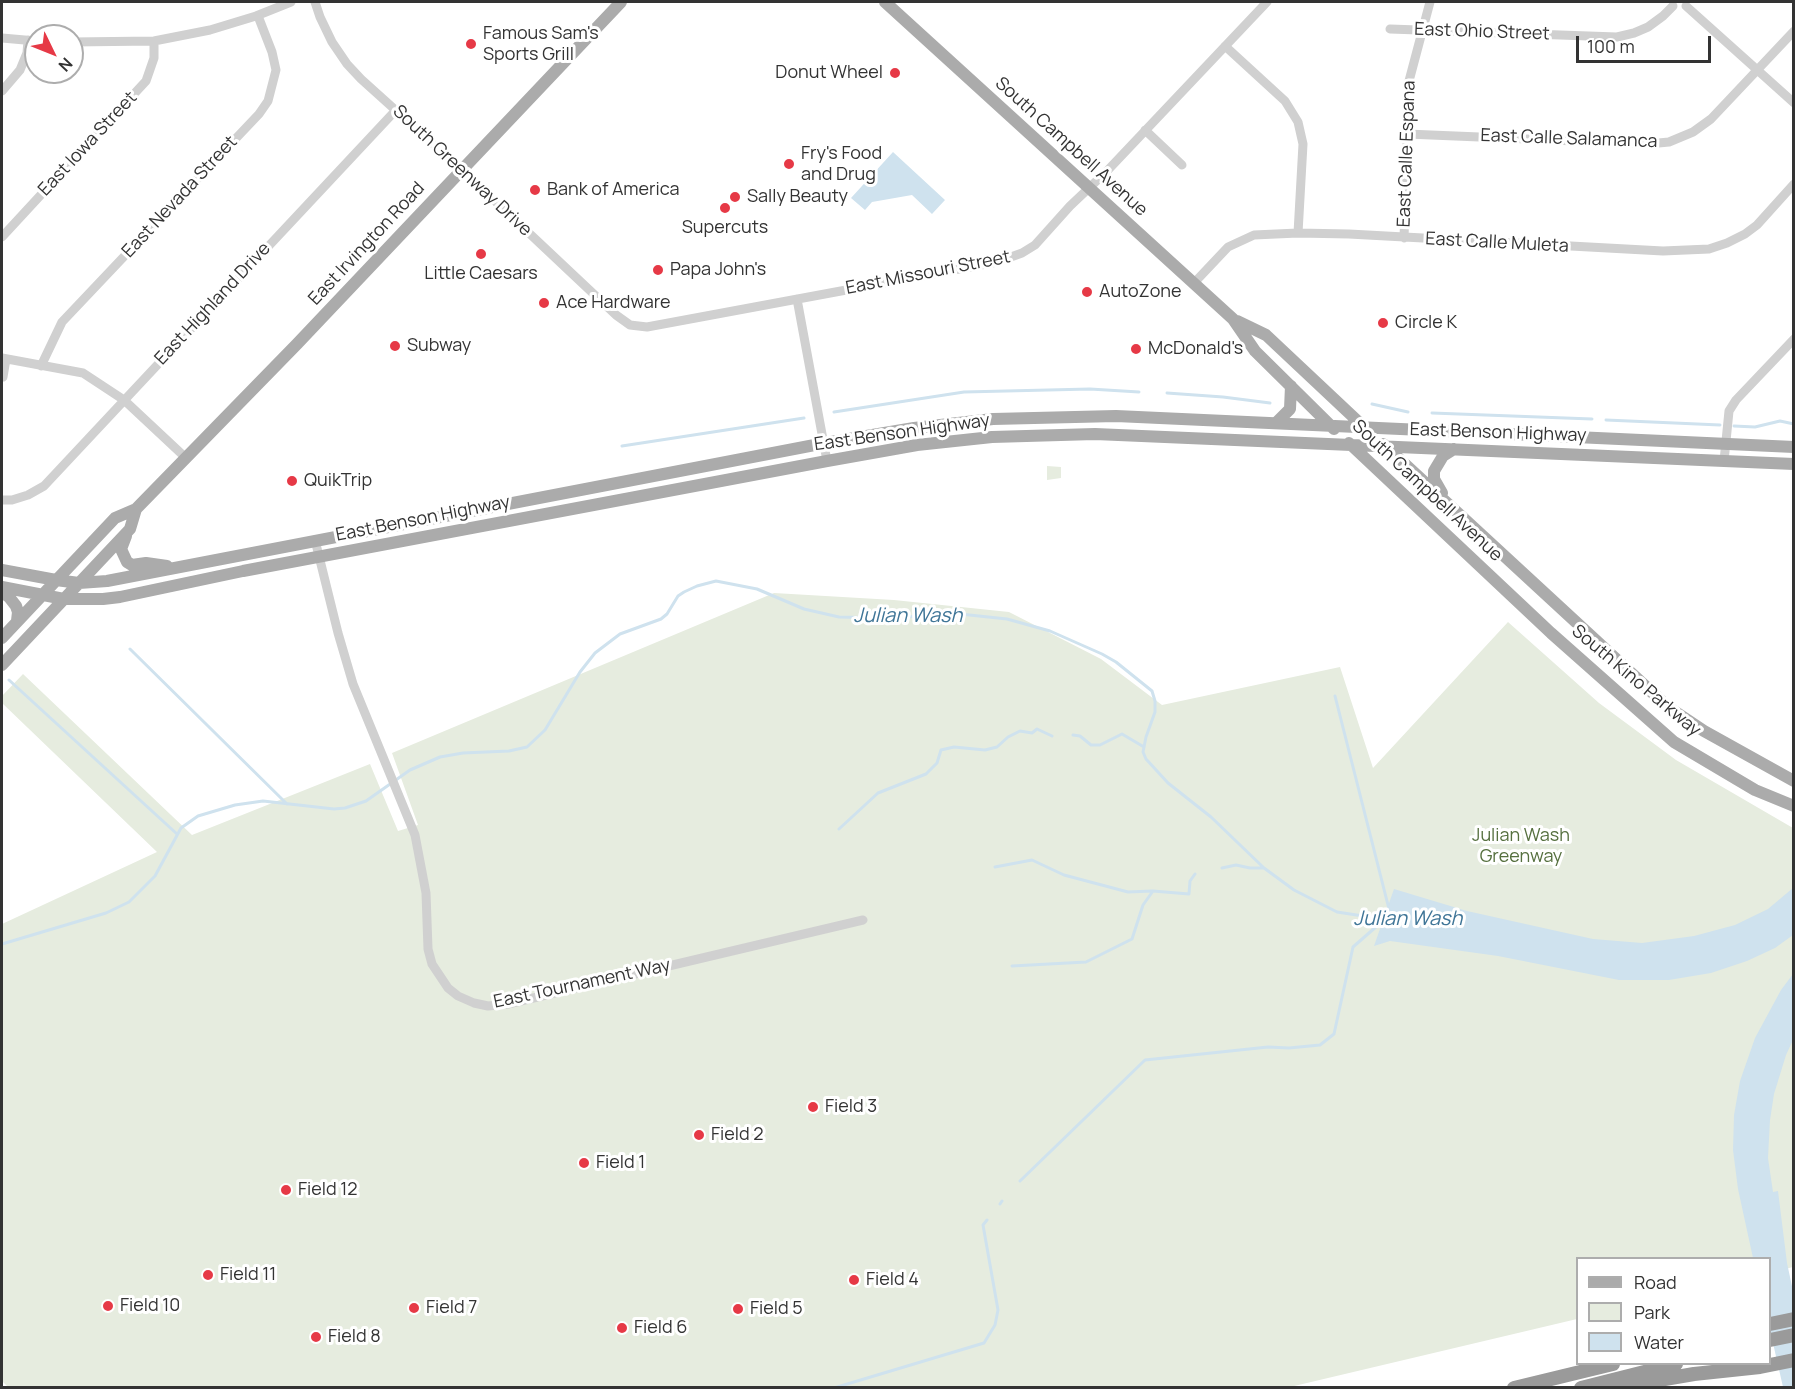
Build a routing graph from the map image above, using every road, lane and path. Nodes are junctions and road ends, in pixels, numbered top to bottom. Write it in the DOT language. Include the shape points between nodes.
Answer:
graph roads {
  1 [pos="291,2"];
  2 [pos="315,2"];
  3 [pos="621,2"];
  4 [pos="885,2"];
  5 [pos="1430,2"];
  6 [pos="1264,3"];
  7 [pos="1672,4"];
  8 [pos="1687,4"];
  9 [pos="258,16"];
  10 [pos="1390,29"];
  11 [pos="1422,30"];
  12 [pos="1794,31"];
  13 [pos="2,38"];
  14 [pos="24,40"];
  15 [pos="154,41"];
  16 [pos="84,42"];
  17 [pos="1225,46"];
  18 [pos="24,60"];
  19 [pos="1758,70"];
  20 [pos="2,91"];
  21 [pos="1794,103"];
  22 [pos="396,110"];
  23 [pos="1145,130"];
  24 [pos="1407,134"];
  25 [pos="1182,165"];
  26 [pos="462,170"];
  27 [pos="1794,184"];
  28 [pos="1088,188"];
  29 [pos="1298,233"];
  30 [pos="2,237"];
  31 [pos="1404,238"];
  32 [pos="1194,283"];
  33 [pos="796,299"];
  34 [pos="1233,319"];
  35 [pos="630,325"];
  36 [pos="1794,339"];
  37 [pos="4,358"];
  38 [pos="41,366"];
  39 [pos="3,377"];
  40 [pos="1291,386"];
  41 [pos="124,400"];
  42 [pos="1276,423"];
  43 [pos="1332,426"];
  44 [pos="1364,427"];
  45 [pos="825,443"];
  46 [pos="1350,444"];
  47 [pos="1726,444"];
  48 [pos="1385,446"];
  49 [pos="1794,447"];
  50 [pos="1455,449"];
  51 [pos="186,458"];
  52 [pos="827,461"];
  53 [pos="1724,461"];
  54 [pos="1794,464"];
  55 [pos="529,499"];
  56 [pos="2,500"];
  57 [pos="1448,504"];
  58 [pos="136,508"];
  59 [pos="532,516"];
  60 [pos="130,530"];
  61 [pos="315,540"];
  62 [pos="319,556"];
  63 [pos="177,568"];
  64 [pos="2,570"];
  65 [pos="56,580"];
  66 [pos="79,583"];
  67 [pos="2,587"];
  68 [pos="2,592"];
  69 [pos="41,596"];
  70 [pos="64,599"];
  71 [pos="1567,615"];
  72 [pos="17,621"];
  73 [pos="1551,633"];
  74 [pos="2,638"];
  75 [pos="4,663"];
  76 [pos="1794,781"];
  77 [pos="1794,806"];
  78 [pos="863,920"];
  79 [pos="1794,1319"];
  80 [pos="1771,1324"];
  81 [pos="1794,1335"];
  82 [pos="1771,1340"];
  83 [pos="1794,1360"];
  84 [pos="1609,1365"];
  85 [pos="1672,1365"];
  86 [pos="1770,1365"];
  87 [pos="1771,1365"];
  88 [pos="1514,1388"];
  89 [pos="1581,1388"];
  90 [pos="1613,1388"];
  1 -- 9 [label="street"];
  2 -- 22 [label="street, South Greenway Drive" via="332,42 347,64"];
  3 -- 26 [label="main road, East Irvington Road"];
  4 -- 28 [label="main road, South Campbell Avenue"];
  5 -- 11 [label="street, East Calle Espana"];
  6 -- 17 [label="street, East Missouri Street"];
  7 -- 8 [label="street" via="1681,8"];
  7 -- 11 [label="street, East Ohio Street" via="1648,27 1617,37"];
  8 -- 19 [label="street"];
  9 -- 15 [label="street"];
  9 -- 38 [label="street, East Nevada Street" via="276,70 268,101 62,322"];
  10 -- 11 [label="street, East Ohio Street"];
  11 -- 24 [label="street, East Calle Espana" via="1409,81"];
  12 -- 19 [label="street, East Calle Salamanca"];
  13 -- 14 [label="street"];
  15 -- 16 [label="street"];
  15 -- 30 [label="street, East Iowa Street" via="152,69 138,92"];
  17 -- 23 [label="street, East Missouri Street"];
  17 -- 29 [label="street" via="1285,101 1298,122 1303,144"];
  18 -- 20 [label="street"];
  19 -- 21 [label="street"];
  19 -- 24 [label="street, East Calle Salamanca" via="1711,119 1670,142"];
  22 -- 26 [label="street, South Greenway Drive"];
  22 -- 41 [label="street, East Highland Drive"];
  23 -- 25 [label="street"];
  23 -- 28 [label="street, East Missouri Street"];
  24 -- 31 [label="street, East Calle Espana"];
  26 -- 35 [label="street, South Greenway Drive"];
  26 -- 51 [label="main road, East Irvington Road"];
  27 -- 31 [label="street, East Calle Muleta" via="1757,225 1709,249 1663,251"];
  28 -- 32 [label="main road, South Campbell Avenue"];
  28 -- 33 [label="street, East Missouri Street" via="1035,245 1016,256"];
  29 -- 31 [label="street, East Calle Muleta"];
  29 -- 32 [label="street, East Calle Muleta" via="1254,235 1228,247"];
  32 -- 34 [label="main road, South Campbell Avenue"];
  33 -- 35 [label="street, East Missouri Street" via="657,326"];
  33 -- 45 [label="street"];
  34 -- 40 [label="main road, South Campbell Avenue" via="1255,351"];
  34 -- 44 [label="main road, South Campbell Avenue" via="1266,335"];
  36 -- 47 [label="street" via="1736,400 1729,411"];
  37 -- 38 [label="street"];
  37 -- 39 [label="street"];
  38 -- 41 [label="street" via="83,373"];
  40 -- 42 [label="main road" via="1290,409"];
  40 -- 43 [label="main road, South Campbell Avenue"];
  41 -- 51 [label="street"];
  41 -- 56 [label="street, East Highland Drive" via="44,486 28,495"];
  42 -- 43 [label="main road, East Benson Highway"];
  42 -- 45 [label="main road, East Benson Highway" via="1046,417 950,423"];
  43 -- 44 [label="main road, East Benson Highway"];
  43 -- 46 [label="main road, South Campbell Avenue"];
  44 -- 47 [label="main road, East Benson Highway"];
  44 -- 48 [label="main road, South Campbell Avenue"];
  45 -- 52 [label="street"];
  45 -- 55 [label="main road, East Benson Highway"];
  46 -- 48 [label="main road, East Benson Highway"];
  46 -- 52 [label="main road, East Benson Highway" via="1044,435 928,444"];
  46 -- 73 [label="main road, South Campbell Avenue"];
  47 -- 49 [label="main road, East Benson Highway"];
  47 -- 53 [label="street"];
  48 -- 50 [label="main road, East Benson Highway"];
  48 -- 57 [label="main road, South Campbell Avenue"];
  50 -- 53 [label="main road, East Benson Highway"];
  50 -- 57 [label="main road" via="1443,456 1434,471 1434,479"];
  51 -- 58 [label="main road, East Irvington Road"];
  52 -- 59 [label="main road, East Benson Highway"];
  53 -- 54 [label="main road, East Benson Highway"];
  55 -- 59 [label="main road"];
  55 -- 61 [label="main road, East Benson Highway"];
  57 -- 71 [label="main road, South Campbell Avenue"];
  58 -- 60 [label="main road, East Irvington Road"];
  58 -- 65 [label="main road, East Irvington Road" via="115,518"];
  59 -- 62 [label="main road, East Benson Highway"];
  60 -- 63 [label="main road" via="121,549 127,562"];
  60 -- 66 [label="main road, East Irvington Road"];
  61 -- 62 [label="street, East Tournament Way"];
  61 -- 63 [label="main road, East Benson Highway"];
  62 -- 70 [label="main road, East Benson Highway" via="120,597"];
  62 -- 78 [label="street, East Tournament Way" via="353,684 415,835 426,893 432,964 458,996 488,1006 508,1004"];
  63 -- 66 [label="main road, East Benson Highway"];
  64 -- 65 [label="main road, East Benson Highway"];
  65 -- 66 [label="main road, East Benson Highway"];
  65 -- 69 [label="main road, East Irvington Road"];
  66 -- 70 [label="main road, East Irvington Road"];
  67 -- 69 [label="main road, East Benson Highway"];
  68 -- 72 [label="main road" via="16,606"];
  69 -- 70 [label="main road, East Benson Highway"];
  69 -- 72 [label="main road, East Irvington Road"];
  70 -- 75 [label="main road, East Irvington Road"];
  71 -- 76 [label="main road, South Kino Parkway" via="1668,706 1704,731"];
  72 -- 74 [label="main road, East Irvington Road"];
  73 -- 77 [label="main road, South Kino Parkway" via="1674,742 1755,790"];
  79 -- 80 [label="highway"];
  81 -- 82 [label="highway"];
  83 -- 87 [label="highway"];
  84 -- 88 [label="highway"];
  85 -- 89 [label="highway"];
  86 -- 90 [label="highway"];
}
